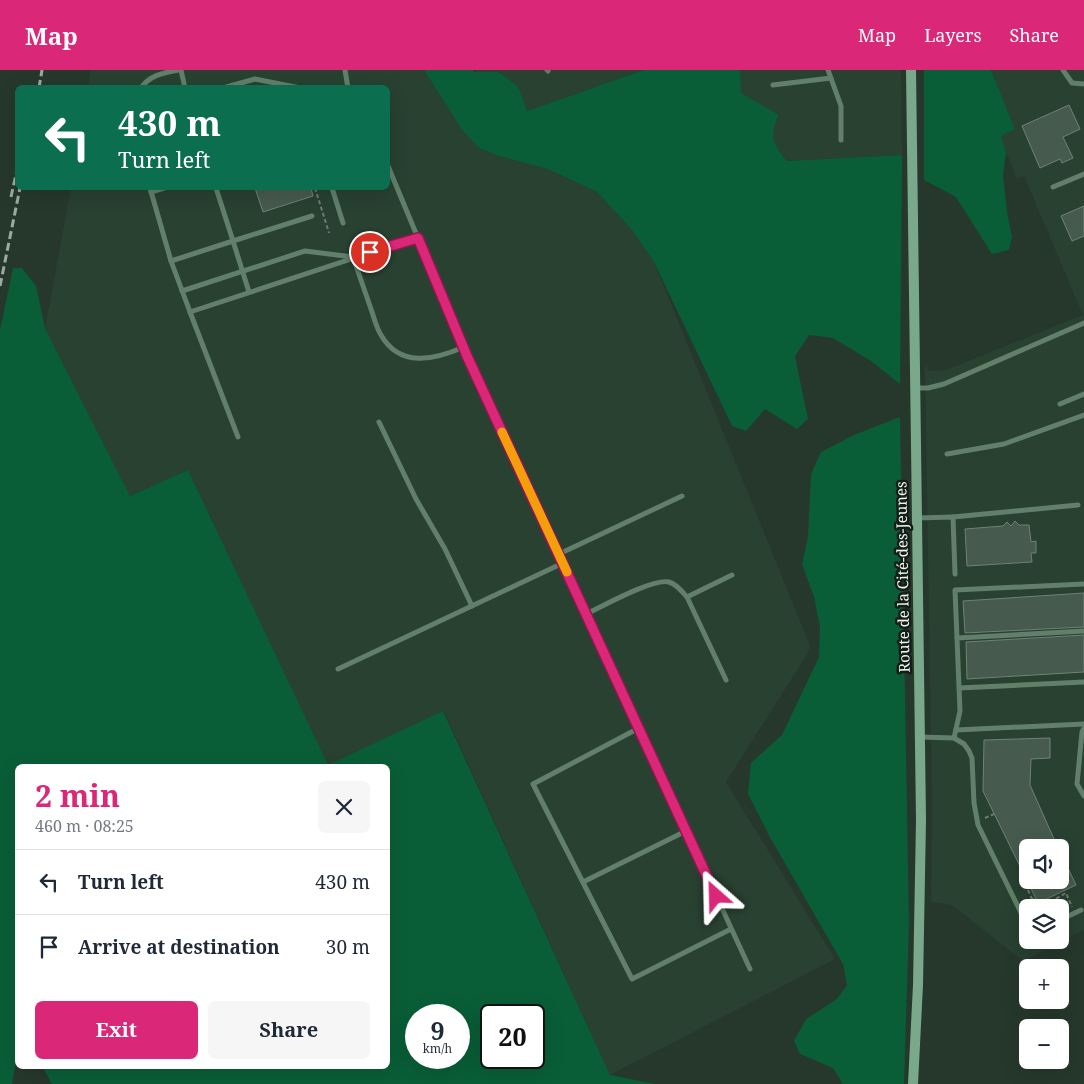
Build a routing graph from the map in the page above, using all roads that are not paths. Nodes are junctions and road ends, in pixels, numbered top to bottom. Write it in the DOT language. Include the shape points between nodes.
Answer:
graph roads {
  1 [pos="179,70"];
  2 [pos="345,70"];
  3 [pos="828,70"];
  4 [pos="911,70"];
  5 [pos="1063,70"];
  6 [pos="832,78"];
  7 [pos="1084,84"];
  8 [pos="144,85"];
  9 [pos="184,85"];
  10 [pos="234,85"];
  11 [pos="285,85"];
  12 [pos="348,85"];
  13 [pos="774,85"];
  14 [pos="841,140"];
  15 [pos="390,171"];
  16 [pos="1084,174"];
  17 [pos="1053,187"];
  18 [pos="150,190"];
  19 [pos="217,190"];
  20 [pos="333,190"];
  21 [pos="312,216"];
  22 [pos="343,222"];
  23 [pos="418,238"];
  24 [pos="232,241"];
  25 [pos="354,257"];
  26 [pos="171,261"];
  27 [pos="243,272"];
  28 [pos="182,291"];
  29 [pos="249,292"];
  30 [pos="190,312"];
  31 [pos="1084,323"];
  32 [pos="464,347"];
  33 [pos="916,388"];
  34 [pos="1084,394"];
  35 [pos="1060,404"];
  36 [pos="1084,415"];
  37 [pos="379,422"];
  38 [pos="238,437"];
  39 [pos="948,454"];
  40 [pos="682,496"];
  41 [pos="1078,505"];
  42 [pos="953,517"];
  43 [pos="917,518"];
  44 [pos="559,554"];
  45 [pos="563,563"];
  46 [pos="955,574"];
  47 [pos="732,575"];
  48 [pos="1084,584"];
  49 [pos="687,596"];
  50 [pos="472,606"];
  51 [pos="586,614"];
  52 [pos="1084,631"];
  53 [pos="957,638"];
  54 [pos="338,669"];
  55 [pos="726,680"];
  56 [pos="1084,682"];
  57 [pos="959,688"];
  58 [pos="1084,726"];
  59 [pos="639,728"];
  60 [pos="956,730"];
  61 [pos="920,737"];
  62 [pos="954,738"];
  63 [pos="1084,796"];
  64 [pos="686,831"];
  65 [pos="583,882"];
  66 [pos="1019,908"];
  67 [pos="1081,910"];
  68 [pos="1069,916"];
  69 [pos="731,929"];
  70 [pos="750,969"];
  71 [pos="913,1084"];
  1 -- 8 [label="lane" via="156,75"];
  1 -- 9 [label="lane"];
  2 -- 12 [label="lane"];
  3 -- 6 [label="lane"];
  4 -- 33 [label="main road, Route de la Cité-des-Jeunes"];
  5 -- 7 [label="lane" via="1072,83"];
  6 -- 13 [label="lane"];
  6 -- 14 [label="lane" via="841,106"];
  10 -- 11 [label="lane" via="255,79"];
  15 -- 23 [label="lane"];
  16 -- 17 [label="lane"];
  18 -- 26 [label="lane"];
  19 -- 24 [label="lane"];
  20 -- 22 [label="lane"];
  21 -- 24 [label="lane"];
  23 -- 25 [label="lane"];
  23 -- 32 [label="lane"];
  24 -- 26 [label="lane"];
  24 -- 27 [label="lane"];
  25 -- 27 [label="lane" via="306,251"];
  25 -- 29 [label="lane"];
  25 -- 32 [label="lane" via="380,333 388,346 400,354 417,358 447,354"];
  26 -- 28 [label="lane"];
  27 -- 28 [label="lane"];
  27 -- 29 [label="lane"];
  28 -- 30 [label="lane"];
  29 -- 30 [label="lane"];
  30 -- 38 [label="lane"];
  31 -- 33 [label="lane" via="944,384"];
  32 -- 44 [label="lane"];
  33 -- 43 [label="main road, Route de la Cité-des-Jeunes"];
  34 -- 35 [label="lane"];
  36 -- 39 [label="lane" via="1004,444"];
  37 -- 50 [label="lane"];
  40 -- 44 [label="lane"];
  41 -- 42 [label="lane"];
  42 -- 43 [label="lane"];
  42 -- 46 [label="lane"];
  43 -- 61 [label="main road, Route de la Cité-des-Jeunes"];
  44 -- 45 [label="lane"];
  45 -- 50 [label="lane"];
  45 -- 51 [label="lane"];
  47 -- 49 [label="lane"];
  48 -- 53 [label="lane" via="954,590"];
  49 -- 51 [label="lane" via="668,582 655,582"];
  49 -- 55 [label="lane"];
  50 -- 54 [label="lane"];
  51 -- 59 [label="lane"];
  52 -- 53 [label="lane"];
  53 -- 57 [label="lane"];
  56 -- 57 [label="lane"];
  57 -- 60 [label="lane" via="960,711"];
  58 -- 60 [label="lane"];
  58 -- 63 [label="lane" via="1077,784"];
  59 -- 64 [label="lane"];
  59 -- 65 [label="lane" via="533,784"];
  60 -- 62 [label="lane"];
  61 -- 62 [label="lane"];
  61 -- 71 [label="main road, Route de la Cité-des-Jeunes" via="920,934"];
  62 -- 66 [label="lane" via="969,750 978,825"];
  64 -- 65 [label="lane"];
  64 -- 69 [label="lane"];
  65 -- 69 [label="lane" via="632,979"];
  67 -- 68 [label="lane"];
  69 -- 70 [label="lane"];
}
